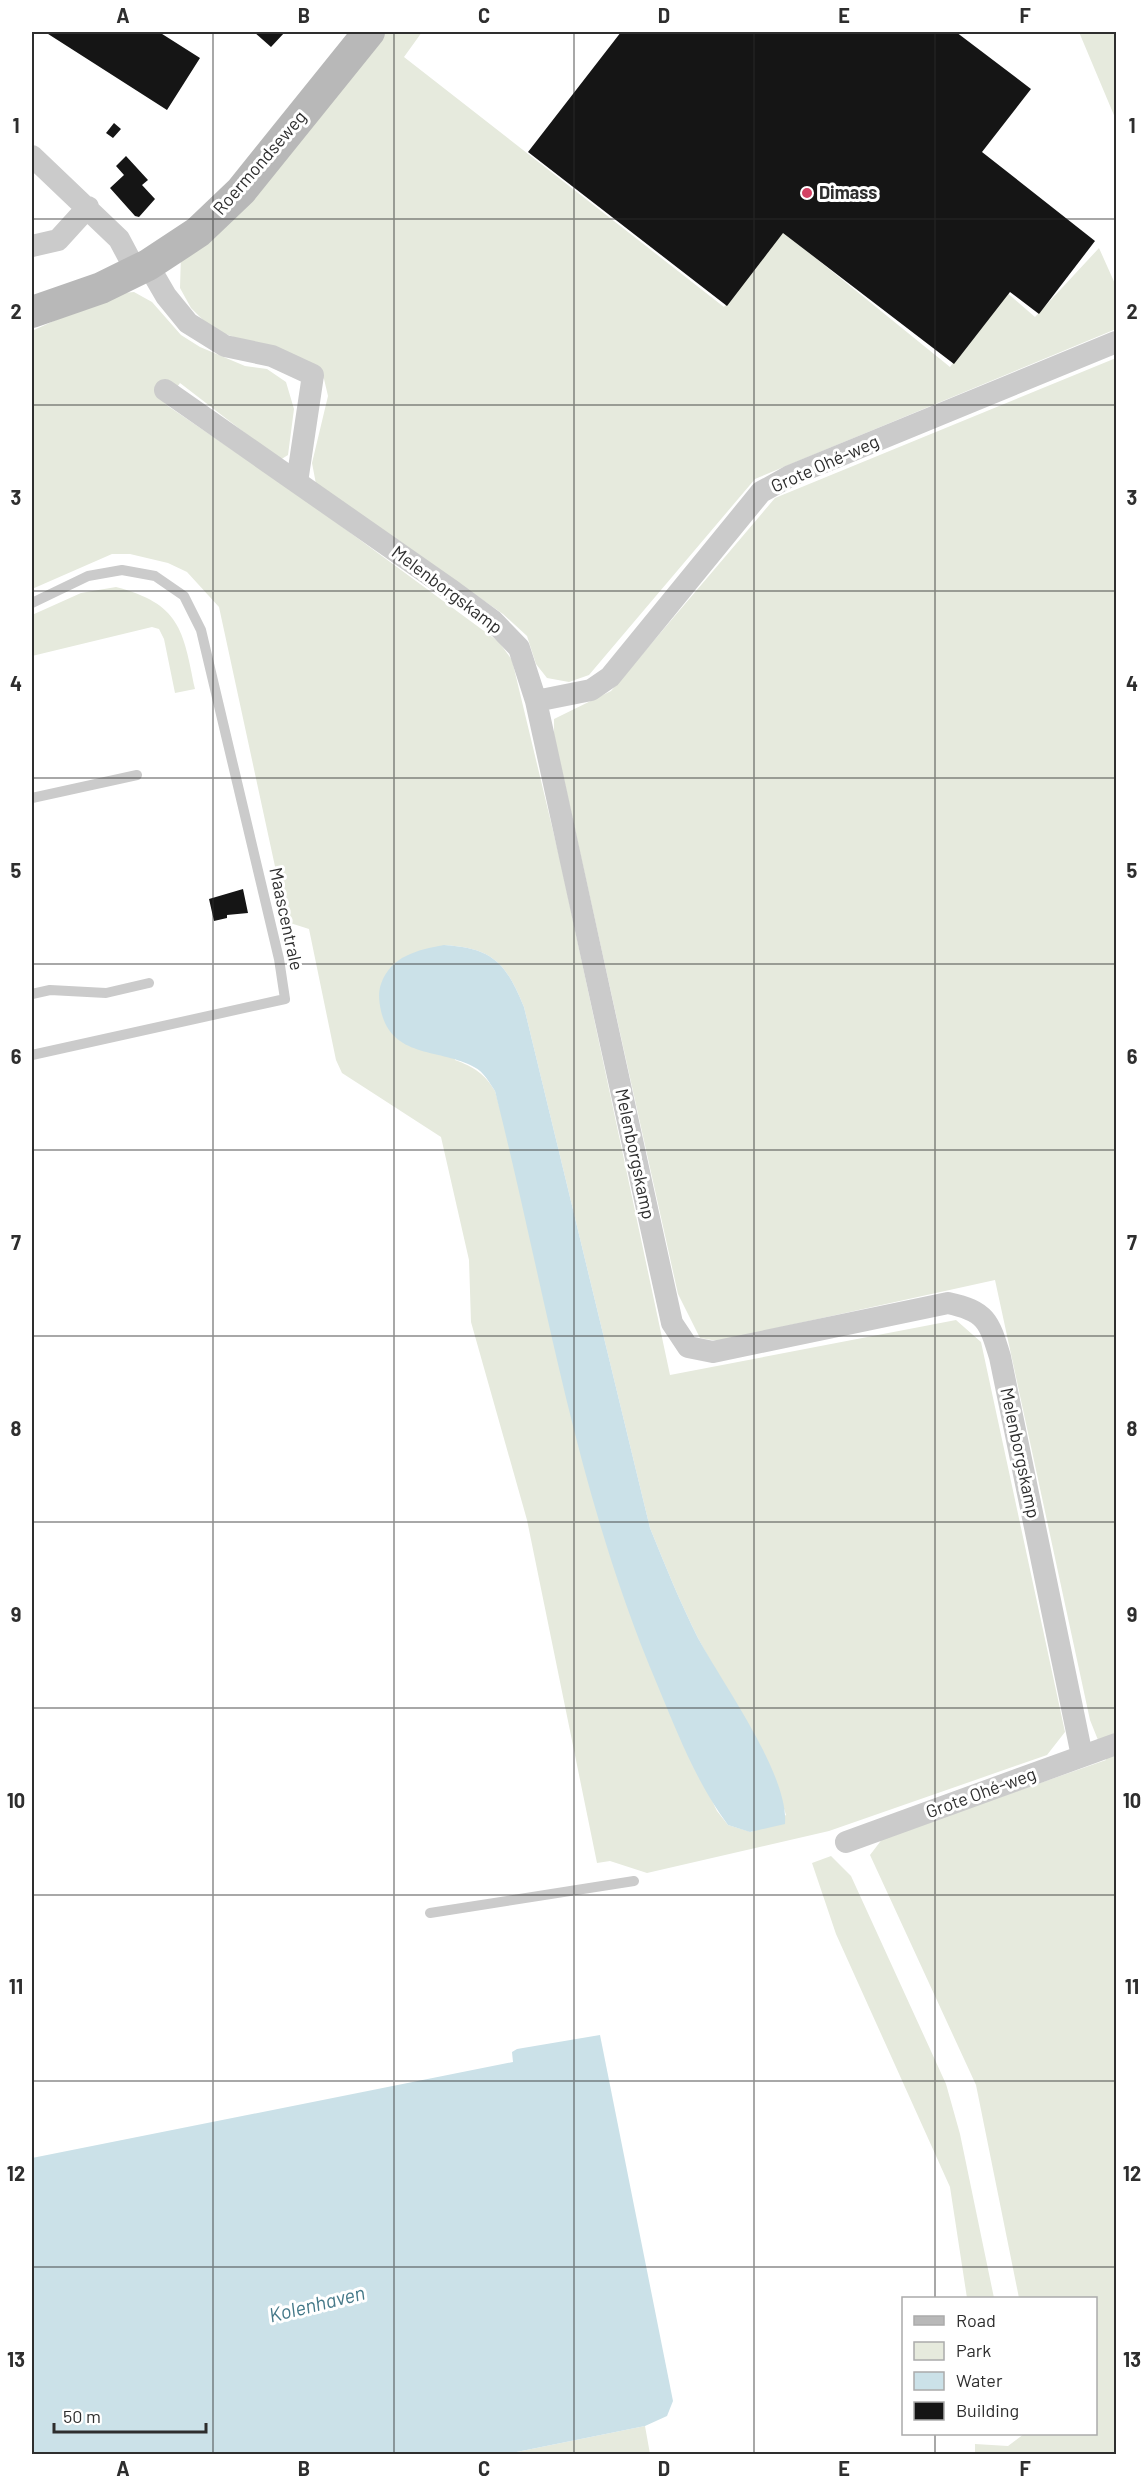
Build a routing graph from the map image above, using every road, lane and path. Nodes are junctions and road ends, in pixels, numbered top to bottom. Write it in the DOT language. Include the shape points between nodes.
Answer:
graph roads {
  1 [pos="369,32"];
  2 [pos="32,156"];
  3 [pos="88,207"];
  4 [pos="32,246"];
  5 [pos="142,268"];
  6 [pos="32,312"];
  7 [pos="1116,342"];
  8 [pos="165,390"];
  9 [pos="297,482"];
  10 [pos="32,603"];
  11 [pos="536,701"];
  12 [pos="137,775"];
  13 [pos="32,798"];
  14 [pos="149,983"];
  15 [pos="32,994"];
  16 [pos="32,1055"];
  17 [pos="1116,1744"];
  18 [pos="1082,1756"];
  19 [pos="846,1842"];
  20 [pos="634,1881"];
  21 [pos="430,1913"];
  1 -- 5 [label="main road, Roermondseweg" via="241,191 198,232"];
  2 -- 3 [label="street"];
  3 -- 4 [label="street" via="58,240"];
  3 -- 5 [label="street"];
  5 -- 6 [label="main road, Roermondseweg" via="101,288"];
  5 -- 9 [label="street" via="188,322 225,346 272,356 313,375"];
  7 -- 11 [label="street, Grote Ohé-weg" via="790,476 761,492 610,677 591,690"];
  8 -- 9 [label="street, Melenborgskamp"];
  9 -- 11 [label="street, Melenborgskamp" via="492,620 519,648"];
  10 -- 16 [label="lane, Maascentrale" via="88,576 122,570 155,576 184,596 201,630 279,959 285,999"];
  11 -- 18 [label="street, Melenborgskamp" via="672,1323 688,1347 712,1352 948,1303 971,1308 990,1325 1000,1357"];
  12 -- 13 [label="lane"];
  14 -- 15 [label="lane" via="106,993 50,990"];
  17 -- 18 [label="street, Grote Ohé-weg"];
  18 -- 19 [label="street, Grote Ohé-weg"];
  20 -- 21 [label="lane"];
}
